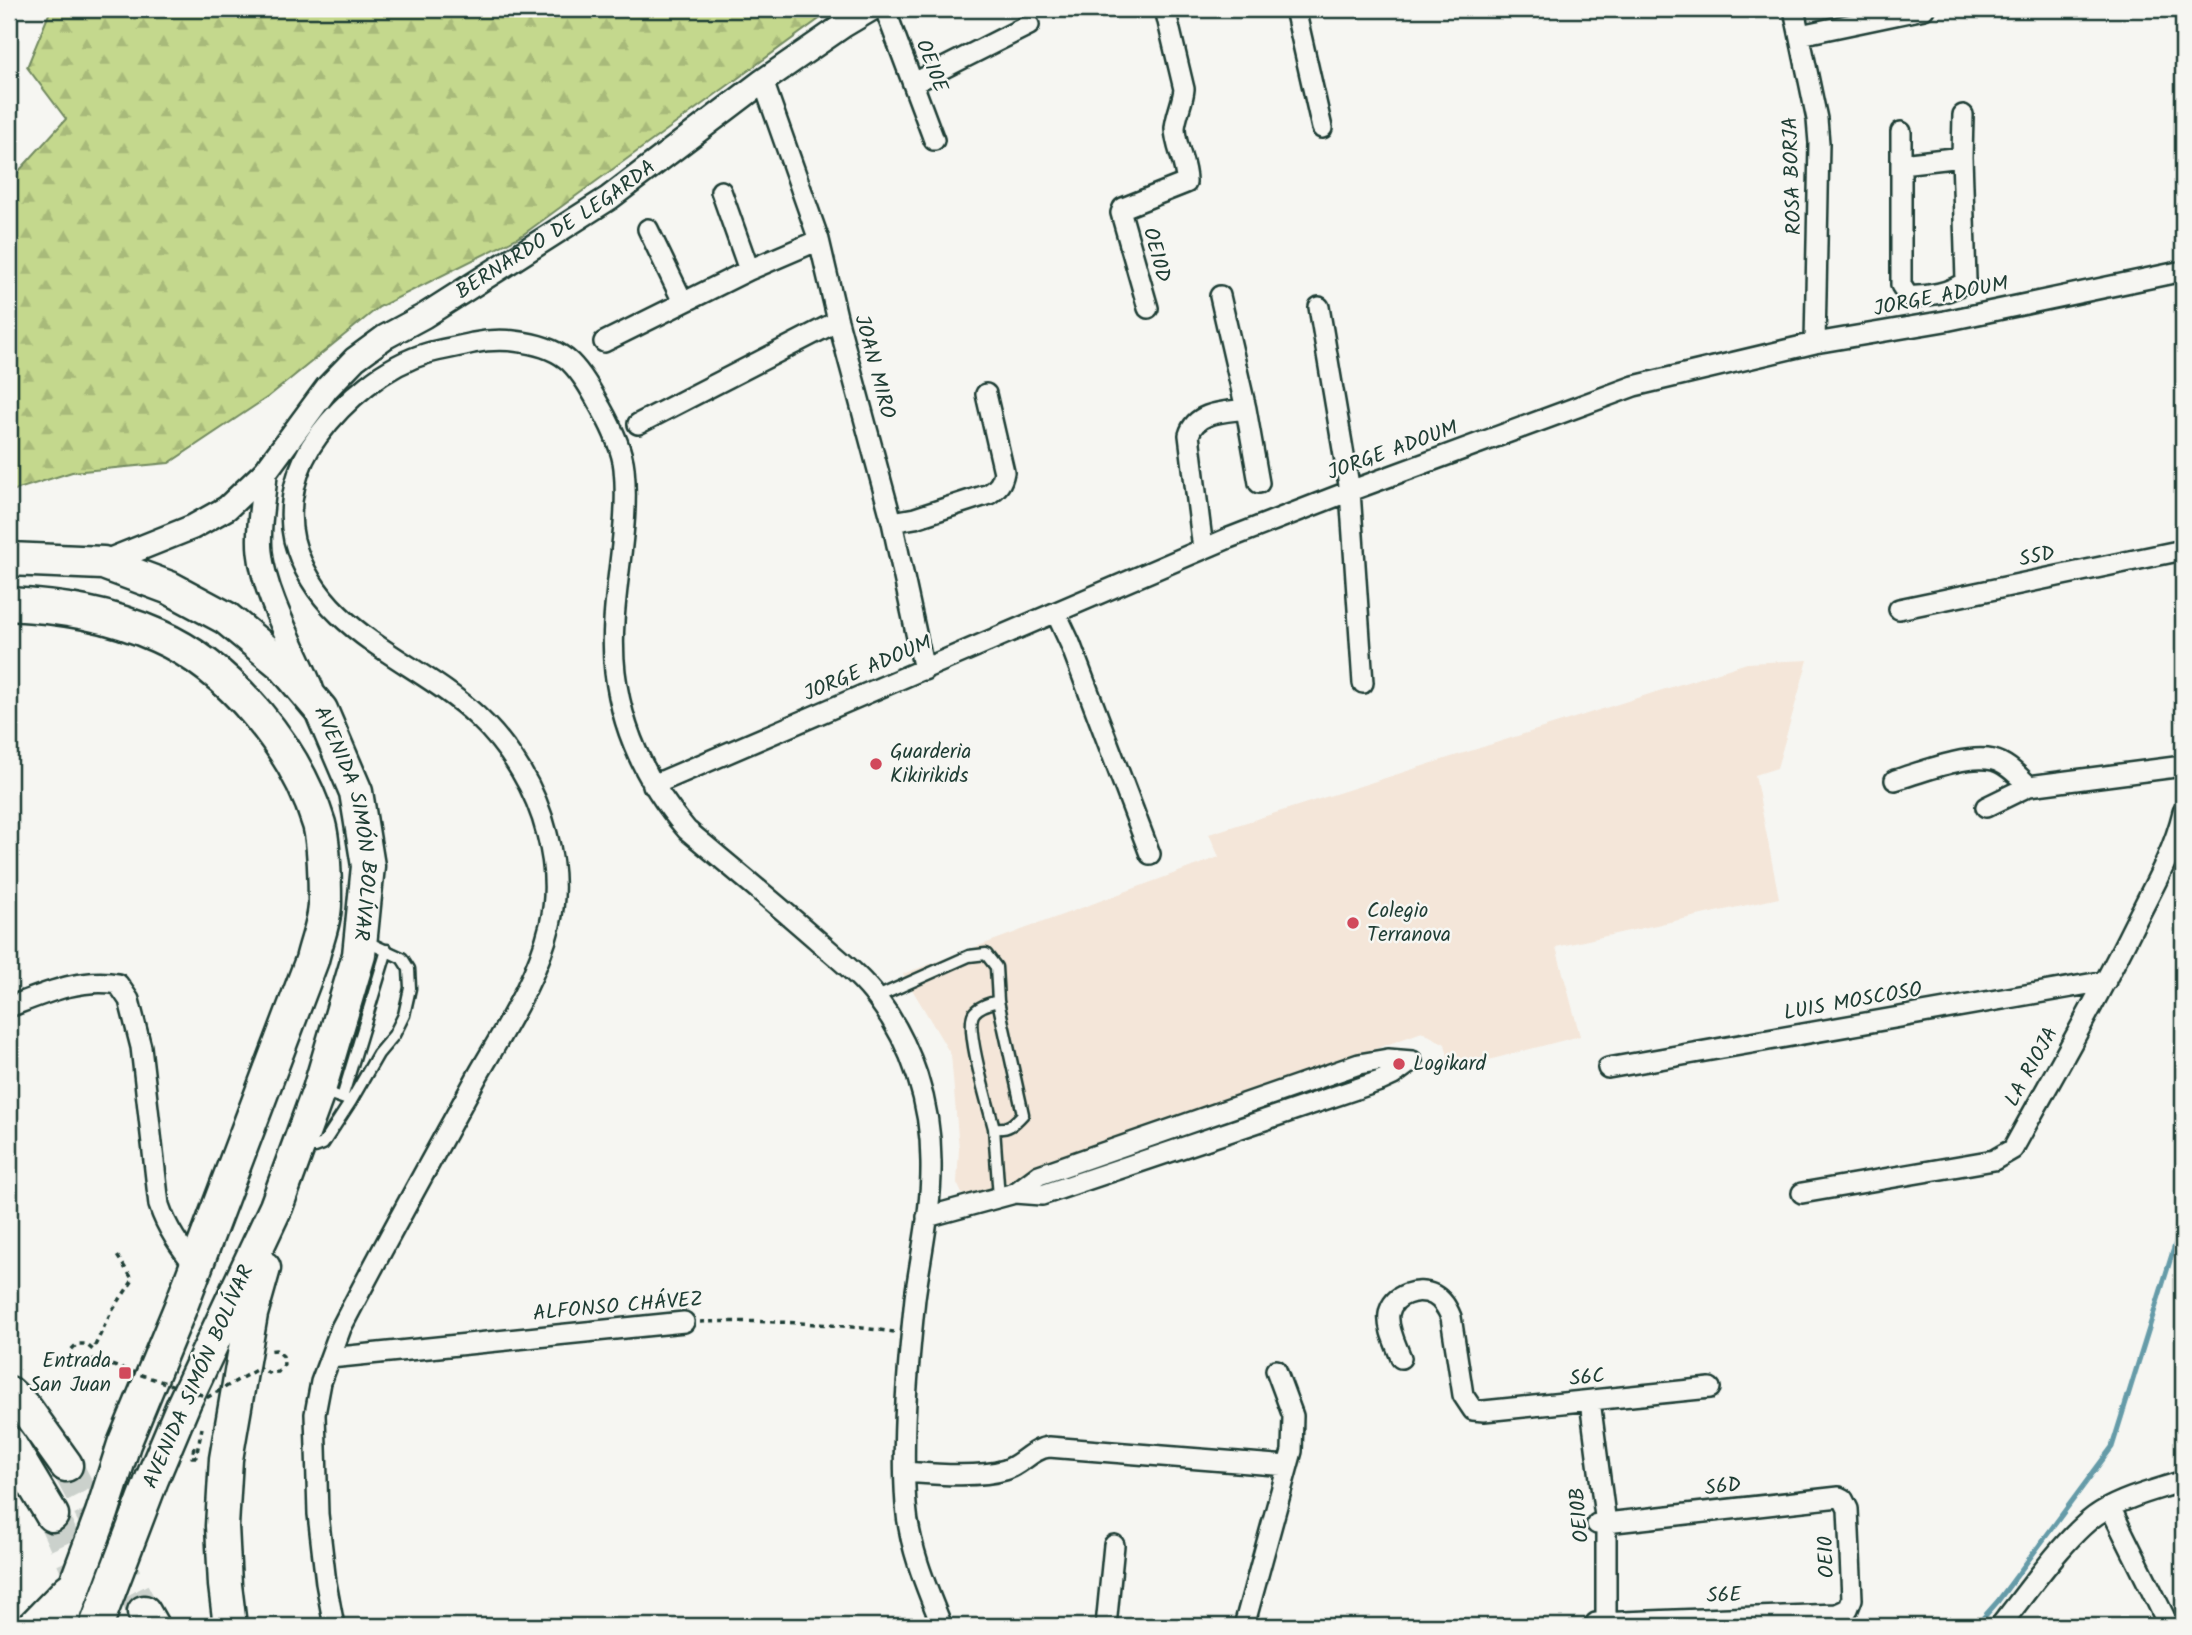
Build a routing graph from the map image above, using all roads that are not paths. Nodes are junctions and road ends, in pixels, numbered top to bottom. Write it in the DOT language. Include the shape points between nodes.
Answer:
graph roads {
  1 [pos="872,9"];
  2 [pos="885,9"];
  3 [pos="1166,9"];
  4 [pos="1294,9"];
  5 [pos="1794,9"];
  6 [pos="1924,9"];
  7 [pos="1029,24"];
  8 [pos="1800,35"];
  9 [pos="763,81"];
  10 [pos="914,83"];
  11 [pos="1963,115"];
  12 [pos="1322,128"];
  13 [pos="1901,132"];
  14 [pos="934,140"];
  15 [pos="1962,157"];
  16 [pos="1901,164"];
  17 [pos="721,191"];
  18 [pos="648,229"];
  19 [pos="819,240"];
  20 [pos="749,270"];
  21 [pos="2183,271"];
  22 [pos="1944,291"];
  23 [pos="1220,296"];
  24 [pos="683,302"];
  25 [pos="1319,307"];
  26 [pos="1148,309"];
  27 [pos="838,321"];
  28 [pos="1945,321"];
  29 [pos="604,342"];
  30 [pos="1815,343"];
  31 [pos="986,394"];
  32 [pos="1245,409"];
  33 [pos="638,424"];
  34 [pos="301,440"];
  35 [pos="265,472"];
  36 [pos="1259,483"];
  37 [pos="1350,491"];
  38 [pos="892,522"];
  39 [pos="1203,550"];
  40 [pos="2183,550"];
  41 [pos="9,559"];
  42 [pos="103,564"];
  43 [pos="9,604"];
  44 [pos="1899,609"];
  45 [pos="1056,613"];
  46 [pos="924,670"];
  47 [pos="1363,683"];
  48 [pos="321,710"];
  49 [pos="2183,766"];
  50 [pos="1895,780"];
  51 [pos="653,785"];
  52 [pos="2029,786"];
  53 [pos="1986,807"];
  54 [pos="2183,812"];
  55 [pos="1150,854"];
  56 [pos="374,945"];
  57 [pos="2106,981"];
  58 [pos="877,997"];
  59 [pos="998,1001"];
  60 [pos="9,1007"];
  61 [pos="1608,1068"];
  62 [pos="337,1096"];
  63 [pos="1193,1121"];
  64 [pos="994,1128"];
  65 [pos="1200,1142"];
  66 [pos="1802,1193"];
  67 [pos="1007,1196"];
  68 [pos="276,1207"];
  69 [pos="927,1217"];
  70 [pos="196,1267"];
  71 [pos="684,1322"];
  72 [pos="330,1358"];
  73 [pos="1401,1358"];
  74 [pos="1276,1370"];
  75 [pos="1710,1388"];
  76 [pos="9,1393"];
  77 [pos="1586,1402"];
  78 [pos="9,1443"];
  79 [pos="66,1465"];
  80 [pos="1288,1466"];
  81 [pos="905,1472"];
  82 [pos="2183,1481"];
  83 [pos="2110,1507"];
  84 [pos="1848,1509"];
  85 [pos="52,1515"];
  86 [pos="1602,1524"];
  87 [pos="1114,1545"];
  88 [pos="323,1559"];
  89 [pos="77,1581"];
  90 [pos="1851,1604"];
  91 [pos="1601,1625"];
  92 [pos="34,1626"];
  93 [pos="60,1626"];
  94 [pos="96,1626"];
  95 [pos="230,1626"];
  96 [pos="334,1626"];
  97 [pos="348,1626"];
  98 [pos="942,1626"];
  99 [pos="1106,1626"];
  100 [pos="1244,1626"];
  101 [pos="2000,1626"];
  102 [pos="2169,1626"];
  1 -- 9 [label="street, BERNARDO DE LEGARDA"];
  2 -- 10 [label="street, OE10E"];
  3 -- 26 [label="street, OE10D" via="1184,89 1175,125 1186,183 1123,208 1121,213"];
  4 -- 12 [label="street"];
  5 -- 8 [label="street, ROSA BORJA"];
  6 -- 8 [label="street"];
  7 -- 10 [label="street"];
  8 -- 30 [label="street, ROSA BORJA" via="1819,144"];
  9 -- 19 [label="street, JOAN MIRO"];
  9 -- 34 [label="street, BERNARDO DE LEGARDA" via="608,198 355,359 327,388"];
  10 -- 14 [label="street, OE10E"];
  11 -- 15 [label="street"];
  13 -- 16 [label="street"];
  15 -- 16 [label="street"];
  15 -- 22 [label="street" via="1967,276 1959,287"];
  16 -- 22 [label="street" via="1901,285 1908,296"];
  17 -- 20 [label="street"];
  18 -- 24 [label="street"];
  19 -- 20 [label="street"];
  19 -- 27 [label="street, JOAN MIRO"];
  20 -- 24 [label="street"];
  21 -- 28 [label="street, JORGE ADOUM"];
  22 -- 28 [label="street"];
  23 -- 32 [label="street"];
  24 -- 29 [label="street"];
  25 -- 37 [label="street"];
  27 -- 33 [label="street"];
  27 -- 38 [label="street, JOAN MIRO"];
  28 -- 30 [label="street, JORGE ADOUM"];
  30 -- 37 [label="street, JORGE ADOUM" via="1634,386"];
  31 -- 38 [label="street" via="1004,472 998,488"];
  32 -- 36 [label="street"];
  32 -- 39 [label="street" via="1206,416 1191,427"];
  34 -- 35 [label="street, BERNARDO DE LEGARDA"];
  34 -- 51 [label="street" via="368,385 424,354 512,341 543,347 567,359 587,382 605,415 624,467 614,667 627,725"];
  34 -- 72 [label="street" via="290,523 308,577 324,601 345,620 397,661 454,696 502,743 537,800 548,836 556,893 550,929 525,990 359,1293"];
  35 -- 42 [label="street, BERNARDO DE LEGARDA" via="227,508"];
  35 -- 48 [label="street, BERNARDO DE LEGARDA" via="260,553 270,590"];
  37 -- 39 [label="street, JORGE ADOUM"];
  37 -- 47 [label="street"];
  38 -- 46 [label="street, JOAN MIRO"];
  39 -- 45 [label="street, JORGE ADOUM"];
  40 -- 44 [label="street, S5D"];
  41 -- 42 [label="highway, AVENIDA SIMÓN BOLÍVAR"];
  42 -- 48 [label="highway, AVENIDA SIMÓN BOLÍVAR" via="170,588 226,618 284,665"];
  43 -- 70 [label="highway, AVENIDA SIMÓN BOLÍVAR" via="57,606 112,619 160,636 203,663 280,741 302,780 320,827 325,906 312,960"];
  45 -- 46 [label="street, JORGE ADOUM"];
  45 -- 55 [label="street"];
  46 -- 51 [label="street, JORGE ADOUM"];
  48 -- 56 [label="highway, AVENIDA SIMÓN BOLÍVAR" via="356,792"];
  49 -- 52 [label="street"];
  50 -- 52 [label="street" via="1962,761 1993,760"];
  51 -- 58 [label="street" via="687,830 812,935"];
  52 -- 53 [label="street"];
  54 -- 57 [label="street, LA RIOJA" via="2167,861"];
  56 -- 62 [label="highway, AVENIDA SIMÓN BOLÍVAR" via="359,955"];
  56 -- 62 [label="lane" via="402,958 409,969 404,1015"];
  57 -- 61 [label="street, LUIS MOSCOSO"];
  57 -- 66 [label="street, LA RIOJA" via="2012,1149 2004,1155"];
  58 -- 59 [label="lane" via="979,953 986,954 996,967"];
  58 -- 69 [label="street" via="900,1032 926,1113 932,1161"];
  59 -- 64 [label="lane" via="974,1013 970,1031"];
  59 -- 64 [label="lane" via="1023,1114 1010,1127"];
  60 -- 70 [label="street" via="98,981 118,984 129,1000 141,1047 159,1205 177,1243"];
  62 -- 68 [label="highway, AVENIDA SIMÓN BOLÍVAR" via="297,1147"];
  63 -- 65 [label="street"];
  63 -- 65 [label="street" via="1359,1063 1412,1061 1380,1081"];
  63 -- 67 [label="street" via="1039,1175"];
  64 -- 67 [label="lane"];
  65 -- 67 [label="street" via="1042,1195"];
  67 -- 69 [label="street"];
  68 -- 94 [label="highway, AVENIDA SIMÓN BOLÍVAR" via="184,1403"];
  68 -- 95 [label="highway" via="251,1314 226,1459 222,1526"];
  69 -- 81 [label="street" via="911,1334"];
  70 -- 89 [label="highway, AVENIDA SIMÓN BOLÍVAR" via="124,1444"];
  71 -- 72 [label="street, ALFONSO CHÁVEZ"];
  72 -- 88 [label="street" via="314,1414"];
  73 -- 77 [label="street, S6C" via="1389,1321 1391,1307 1404,1295 1432,1294 1451,1317 1463,1395 1472,1410"];
  74 -- 80 [label="street" via="1293,1416"];
  75 -- 77 [label="street, S6C"];
  76 -- 79 [label="highway"];
  77 -- 86 [label="street, OE10B"];
  78 -- 85 [label="highway"];
  80 -- 81 [label="street" via="1049,1447 998,1472"];
  80 -- 100 [label="street"];
  81 -- 98 [label="street" via="914,1550"];
  82 -- 83 [label="street"];
  83 -- 101 [label="street" via="2071,1539"];
  83 -- 102 [label="street"];
  84 -- 86 [label="street, S6D" via="1843,1499 1832,1497"];
  84 -- 90 [label="street, OE10"];
  86 -- 91 [label="street, OE10B"];
  87 -- 99 [label="street"];
  88 -- 96 [label="street"];
  88 -- 97 [label="street" via="340,1594"];
  89 -- 92 [label="highway"];
  89 -- 93 [label="highway, AVENIDA SIMÓN BOLÍVAR"];
  90 -- 91 [label="street, S6E" via="1837,1614"];
}
